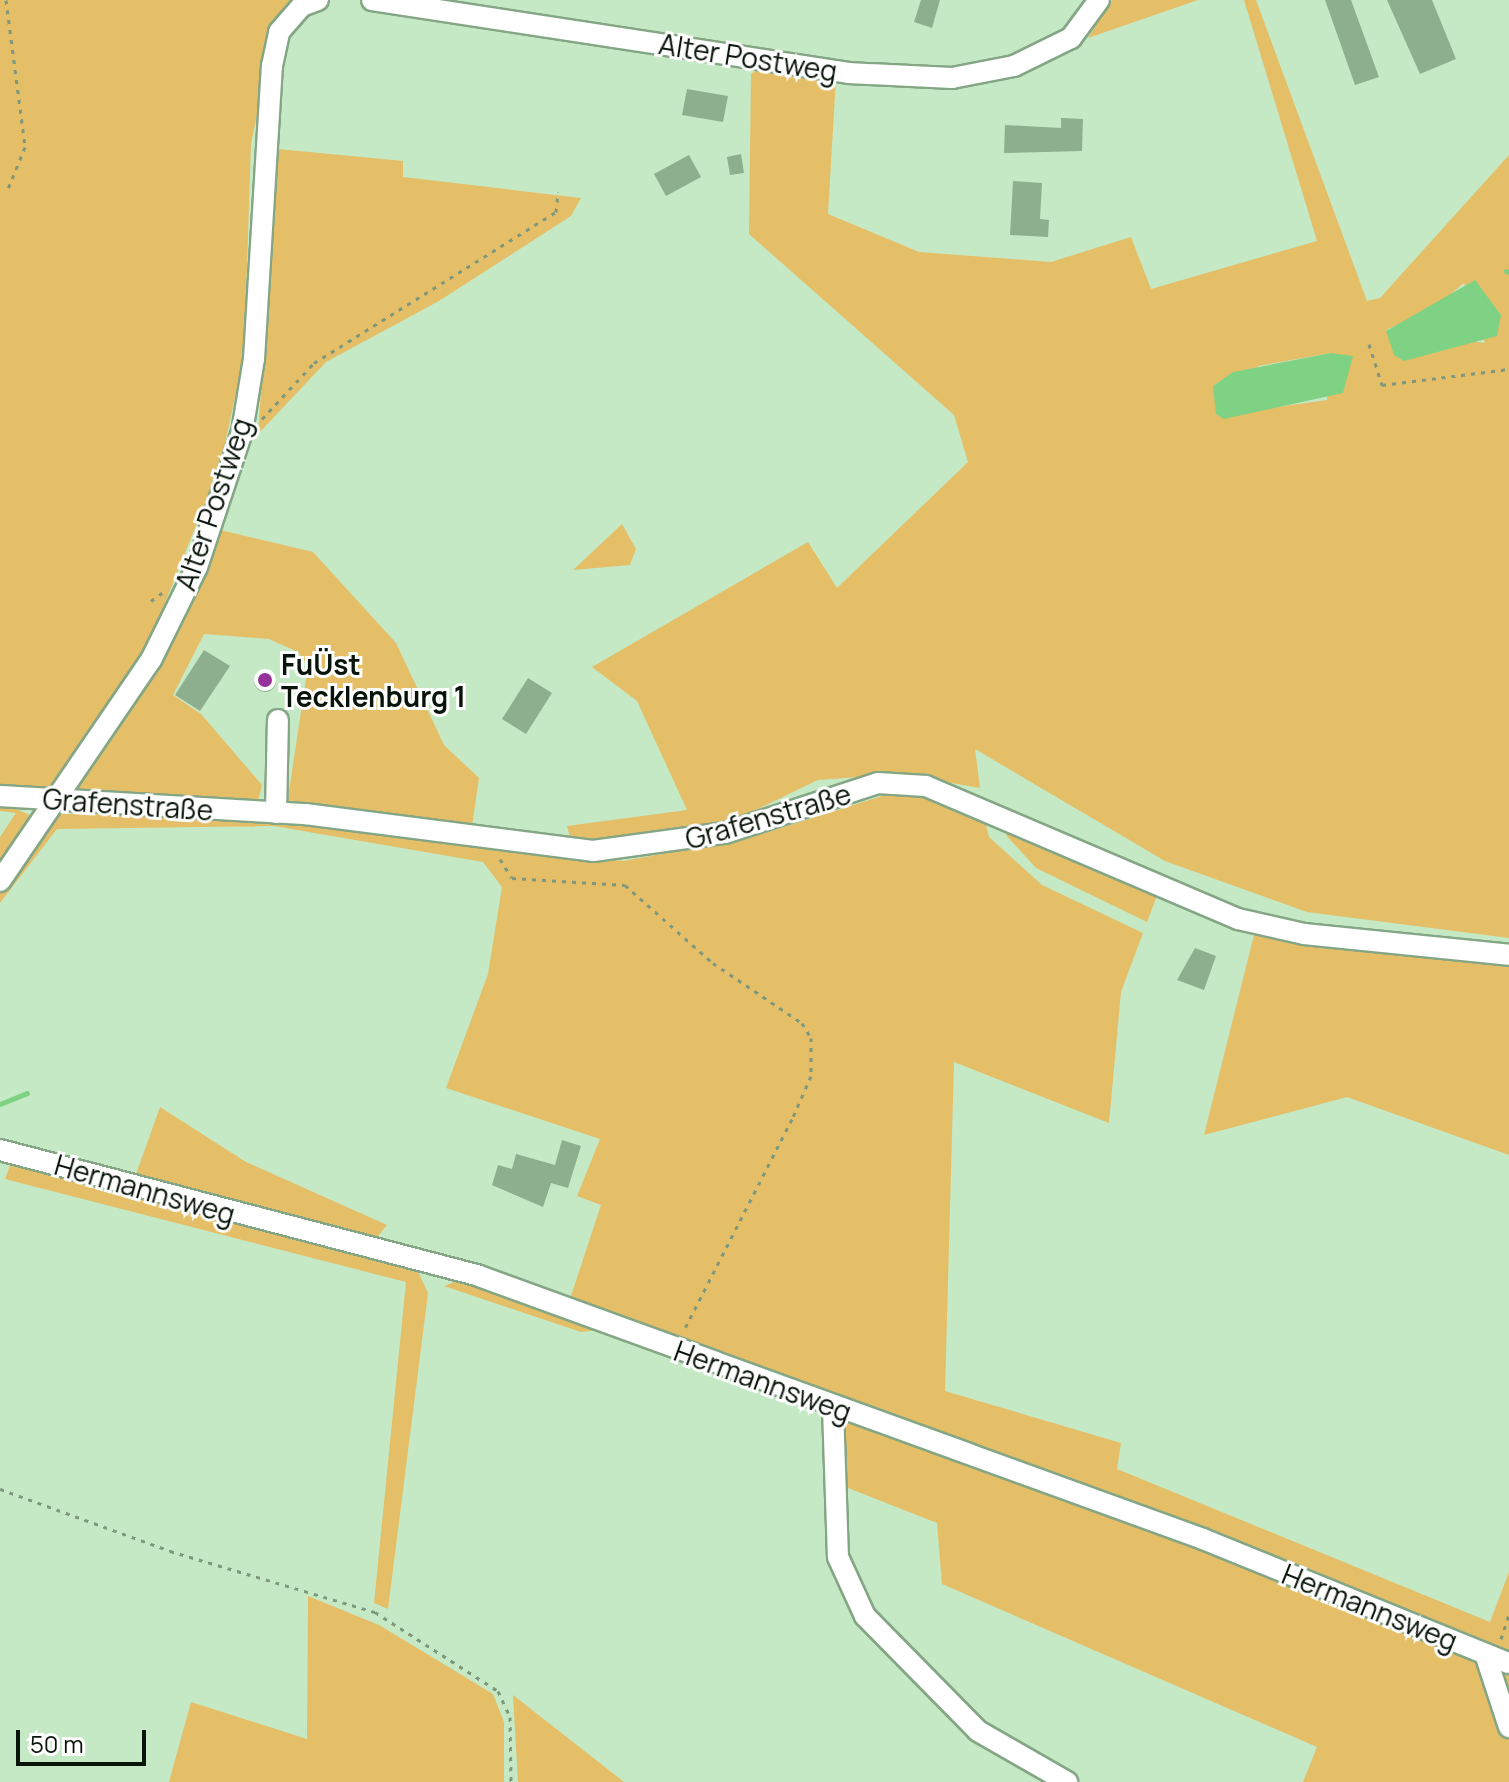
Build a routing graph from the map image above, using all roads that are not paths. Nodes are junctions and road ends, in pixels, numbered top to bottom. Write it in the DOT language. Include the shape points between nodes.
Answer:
graph roads {
  1 [pos="318,0"];
  2 [pos="372,0"];
  3 [pos="1099,0"];
  4 [pos="278,720"];
  5 [pos="0,796"];
  6 [pos="55,800"];
  7 [pos="276,813"];
  8 [pos="0,881"];
  9 [pos="1509,955"];
  10 [pos="0,1150"];
  11 [pos="833,1408"];
  12 [pos="1498,1666"];
  13 [pos="1509,1727"];
  14 [pos="1067,1782"];
  1 -- 6 [label="street, Alter Postweg" via="302,6 279,32 272,66 254,359 242,432 197,567 151,660"];
  2 -- 3 [label="street, Alter Postweg" via="848,73 952,78 1014,66 1071,38"];
  4 -- 7 [label="street"];
  5 -- 6 [label="street, Grafenstraße"];
  6 -- 7 [label="street, Grafenstraße"];
  6 -- 8 [label="street, Alter Postweg"];
  7 -- 9 [label="street, Grafenstraße" via="593,851 657,847 878,783 926,786 1238,919 1304,934"];
  10 -- 11 [label="street, Hermannsweg" via="479,1276"];
  11 -- 12 [label="street, Hermannsweg" via="1203,1539"];
  11 -- 14 [label="street" via="838,1557 865,1616 915,1675 978,1731"];
  12 -- 13 [label="street"];
}
